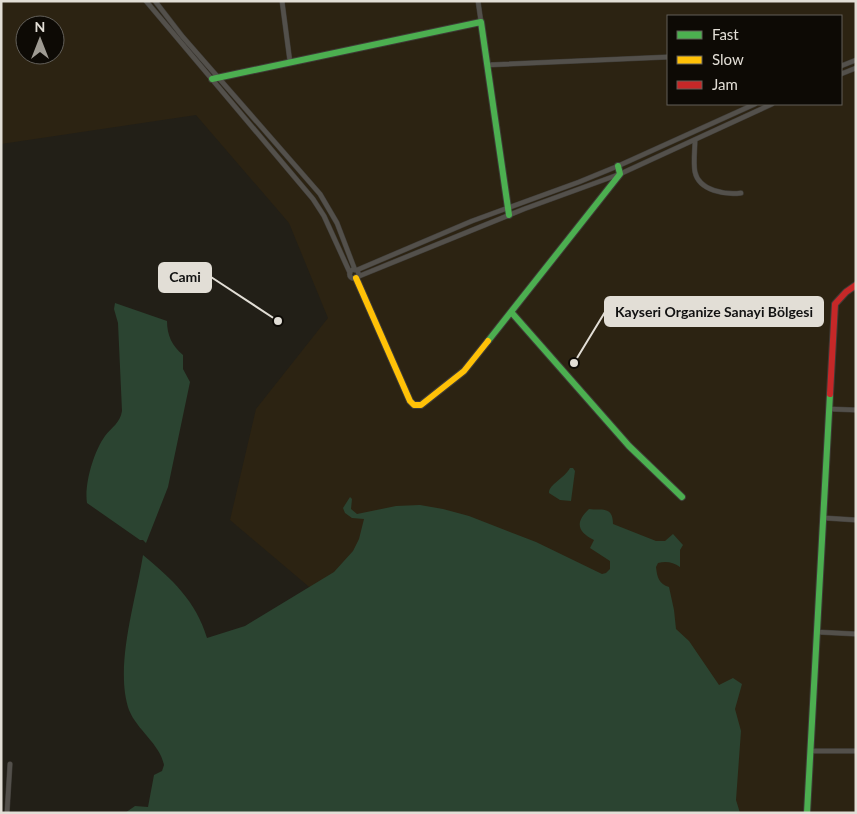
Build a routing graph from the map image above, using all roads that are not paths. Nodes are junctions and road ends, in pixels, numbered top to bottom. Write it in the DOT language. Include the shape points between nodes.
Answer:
graph roads {
  1 [pos="146,1"];
  2 [pos="155,1"];
  3 [pos="282,1"];
  4 [pos="478,1"];
  5 [pos="481,22"];
  6 [pos="667,57"];
  7 [pos="856,60"];
  8 [pos="290,62"];
  9 [pos="487,65"];
  10 [pos="842,66"];
  11 [pos="856,68"];
  12 [pos="842,74"];
  13 [pos="215,78"];
  14 [pos="753,105"];
  15 [pos="770,105"];
  16 [pos="695,140"];
  17 [pos="618,166"];
  18 [pos="620,174"];
  19 [pos="741,193"];
  20 [pos="509,212"];
  21 [pos="355,274"];
  22 [pos="856,285"];
  23 [pos="846,292"];
  24 [pos="856,292"];
  25 [pos="512,313"];
  26 [pos="830,409"];
  27 [pos="856,410"];
  28 [pos="682,497"];
  29 [pos="825,518"];
  30 [pos="856,520"];
  31 [pos="817,632"];
  32 [pos="856,634"];
  33 [pos="810,751"];
  34 [pos="856,751"];
  35 [pos="10,764"];
  36 [pos="7,813"];
  37 [pos="807,813"];
  1 -- 13 [label="street"];
  2 -- 13 [label="street"];
  3 -- 8 [label="street"];
  4 -- 5 [label="street"];
  5 -- 8 [label="street"];
  5 -- 9 [label="street"];
  6 -- 9 [label="street"];
  7 -- 10 [label="street"];
  8 -- 13 [label="street"];
  9 -- 20 [label="street"];
  11 -- 12 [label="street"];
  13 -- 21 [label="street" via="313,198"];
  13 -- 21 [label="street" via="320,194 336,224"];
  14 -- 17 [label="street"];
  15 -- 16 [label="street"];
  16 -- 18 [label="street"];
  16 -- 19 [label="street" via="695,171 699,180 719,192"];
  17 -- 18 [label="street"];
  17 -- 20 [label="street"];
  18 -- 20 [label="street"];
  18 -- 25 [label="street"];
  20 -- 21 [label="street"];
  20 -- 21 [label="street" via="472,221"];
  21 -- 25 [label="street" via="410,401 416,406 428,401 464,371"];
  22 -- 23 [label="street"];
  23 -- 24 [label="street"];
  23 -- 26 [label="street" via="835,304"];
  25 -- 28 [label="street" via="629,446"];
  26 -- 27 [label="street"];
  26 -- 29 [label="street"];
  29 -- 30 [label="street"];
  29 -- 31 [label="street"];
  31 -- 32 [label="street"];
  31 -- 33 [label="street"];
  33 -- 34 [label="street"];
  33 -- 37 [label="street"];
  35 -- 36 [label="street"];
}
